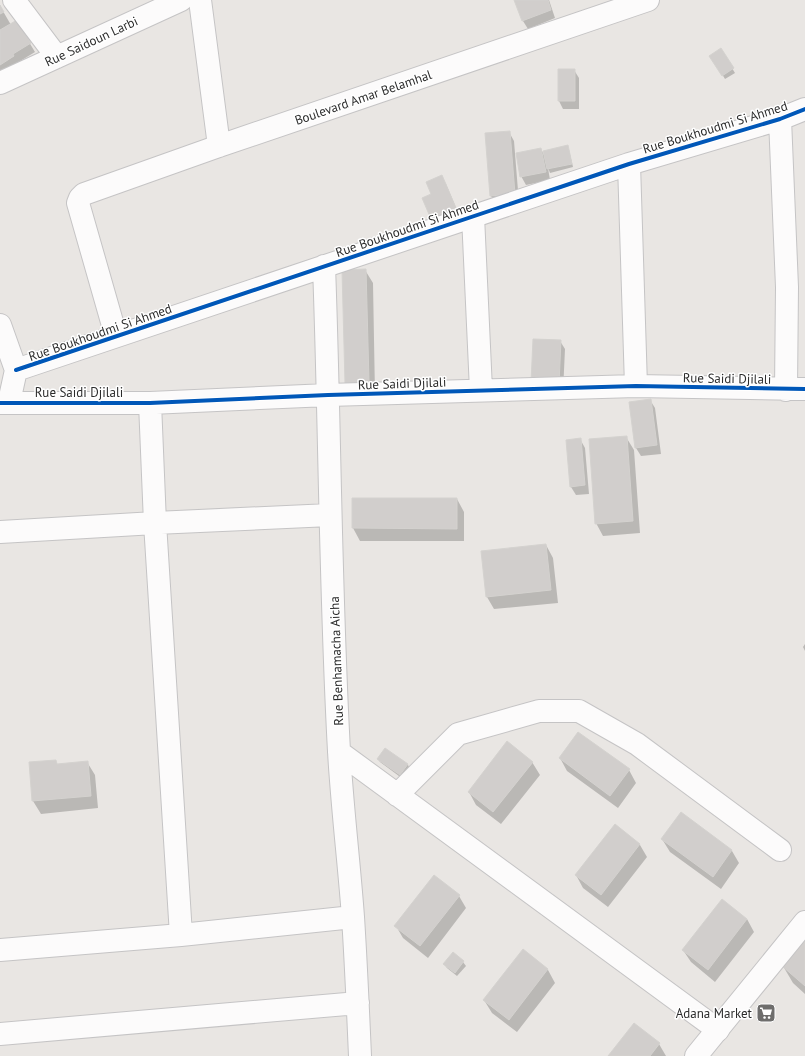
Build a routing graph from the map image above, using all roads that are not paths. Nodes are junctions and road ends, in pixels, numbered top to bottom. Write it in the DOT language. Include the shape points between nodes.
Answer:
graph roads {
  1 [pos="14,0"];
  2 [pos="181,0"];
  3 [pos="200,0"];
  4 [pos="648,0"];
  5 [pos="57,57"];
  6 [pos="0,83"];
  7 [pos="805,109"];
  8 [pos="780,119"];
  9 [pos="219,146"];
  10 [pos="629,164"];
  11 [pos="473,216"];
  12 [pos="324,266"];
  13 [pos="796,287"];
  14 [pos="0,325"];
  15 [pos="116,336"];
  16 [pos="16,370"];
  17 [pos="636,386"];
  18 [pos="796,389"];
  19 [pos="481,390"];
  20 [pos="328,395"];
  21 [pos="4,403"];
  22 [pos="150,403"];
  23 [pos="330,515"];
  24 [pos="155,523"];
  25 [pos="0,532"];
  26 [pos="339,752"];
  27 [pos="397,795"];
  28 [pos="780,850"];
  29 [pos="353,917"];
  30 [pos="805,922"];
  31 [pos="181,935"];
  32 [pos="0,950"];
  33 [pos="358,1003"];
  34 [pos="718,1030"];
  35 [pos="0,1034"];
  36 [pos="360,1056"];
  37 [pos="696,1056"];
  1 -- 5 [label="street"];
  2 -- 5 [label="street, Rue Saidoun Larbi"];
  3 -- 9 [label="street"];
  4 -- 9 [label="street, Boulevard Amar Belamhal"];
  5 -- 6 [label="street, Rue Saidoun Larbi"];
  7 -- 8 [label="street, Rue Boukhoudmi Si Ahmed"];
  8 -- 10 [label="street, Rue Boukhoudmi Si Ahmed"];
  8 -- 13 [label="street"];
  9 -- 15 [label="street, Boulevard Amar Belamhal" via="84,194 80,198 78,203"];
  10 -- 11 [label="street, Rue Boukhoudmi Si Ahmed"];
  10 -- 17 [label="street"];
  11 -- 12 [label="street, Rue Boukhoudmi Si Ahmed"];
  11 -- 19 [label="street"];
  12 -- 15 [label="street, Rue Boukhoudmi Si Ahmed"];
  12 -- 20 [label="street, Rue Benhamacha Aicha"];
  13 -- 18 [label="street"];
  14 -- 16 [label="street"];
  15 -- 16 [label="street, Rue Boukhoudmi Si Ahmed"];
  16 -- 21 [label="street"];
  17 -- 18 [label="street, Rue Saidi Djilali"];
  17 -- 19 [label="street, Rue Saidi Djilali"];
  19 -- 20 [label="street, Rue Saidi Djilali"];
  20 -- 22 [label="street, Rue Saidi Djilali"];
  20 -- 23 [label="street, Rue Benhamacha Aicha"];
  21 -- 22 [label="street, Rue Saidi Djilali"];
  22 -- 24 [label="street"];
  23 -- 24 [label="street"];
  23 -- 26 [label="street, Rue Benhamacha Aicha"];
  24 -- 25 [label="street"];
  24 -- 31 [label="street"];
  26 -- 27 [label="street"];
  26 -- 29 [label="street, Rue Benhamacha Aicha"];
  27 -- 28 [label="street" via="458,734 539,711 579,711 637,744"];
  27 -- 34 [label="street"];
  29 -- 31 [label="street"];
  29 -- 33 [label="street, Rue Benhamacha Aicha"];
  30 -- 34 [label="street"];
  31 -- 32 [label="street"];
  33 -- 35 [label="street"];
  33 -- 36 [label="street, Rue Benhamacha Aicha"];
  34 -- 37 [label="street"];
}
